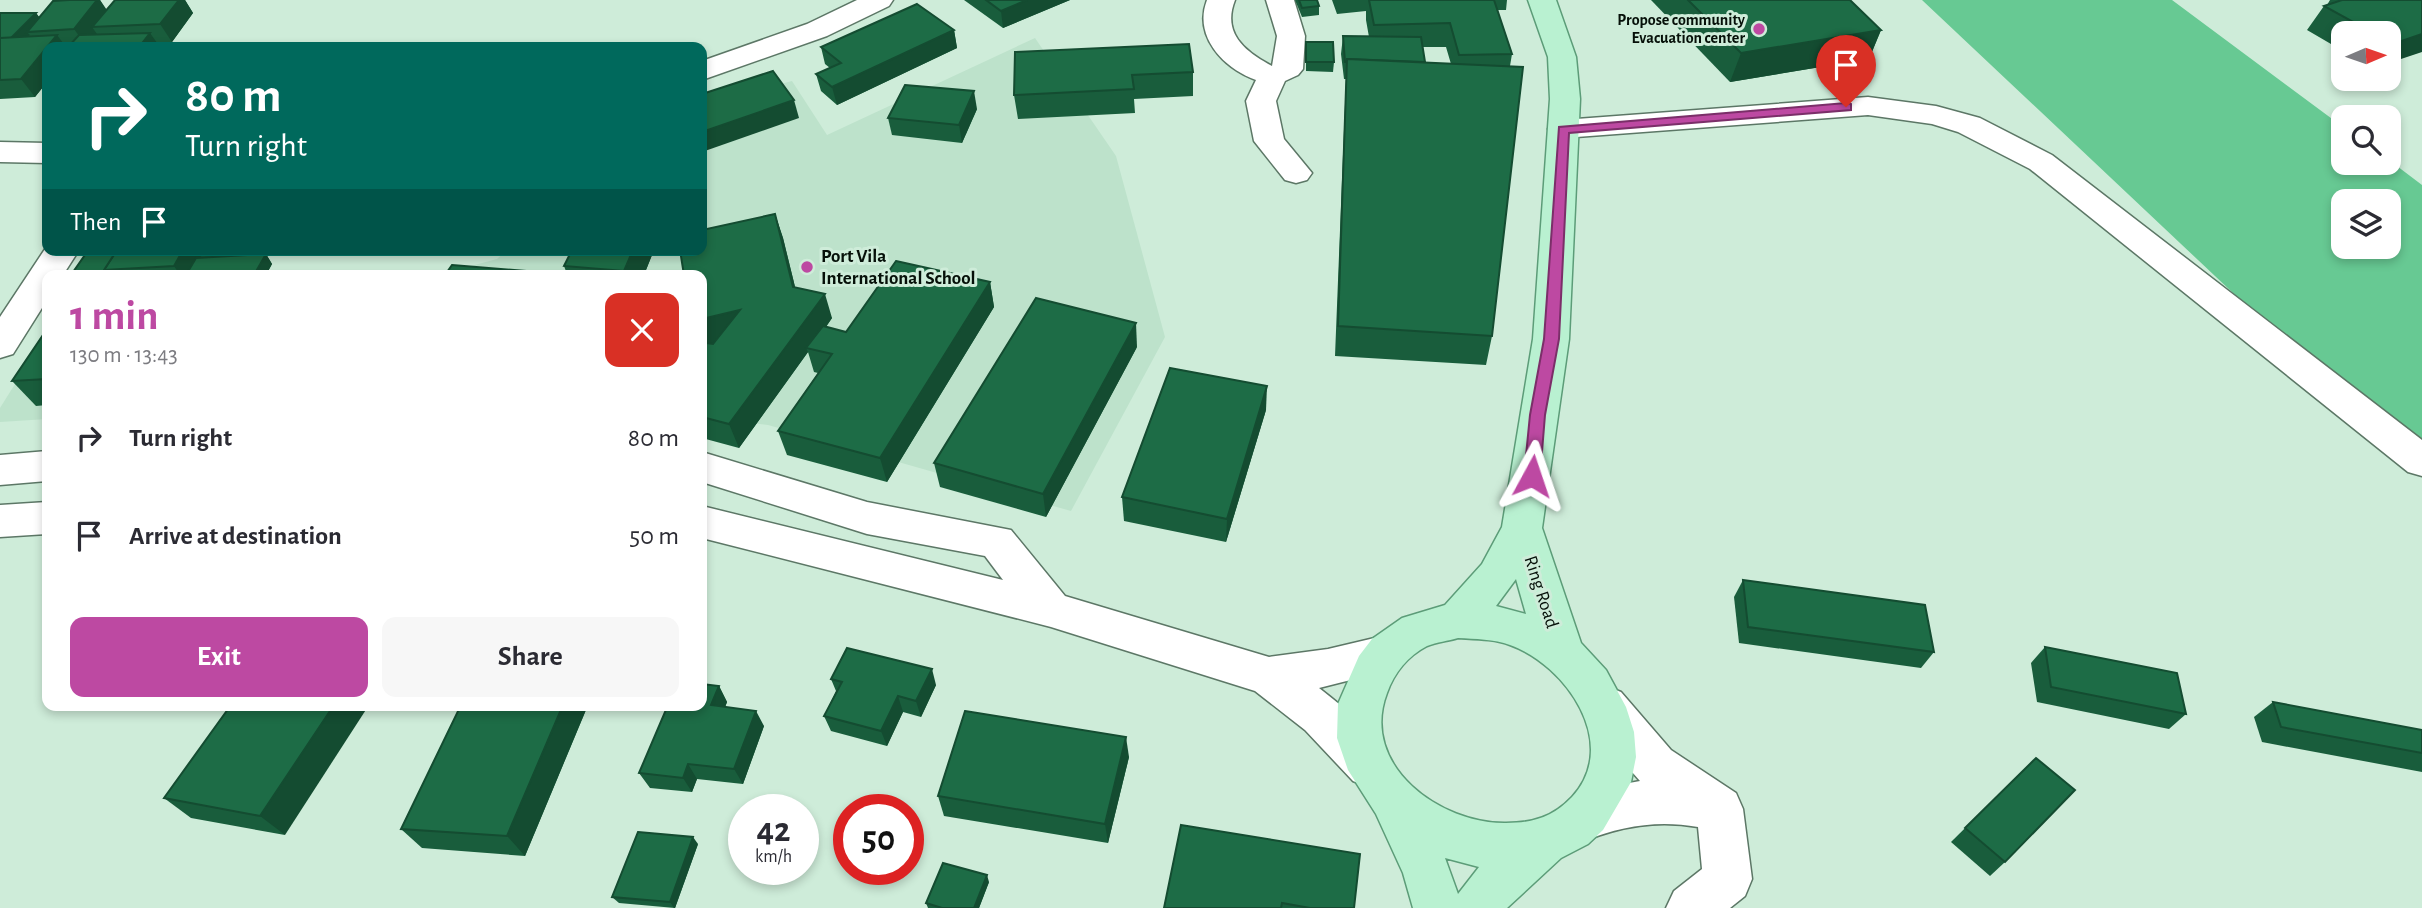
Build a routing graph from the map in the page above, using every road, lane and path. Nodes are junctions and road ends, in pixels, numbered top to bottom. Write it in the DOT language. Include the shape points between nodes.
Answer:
graph roads {
  1 [pos="879,0"];
  2 [pos="1220,0"];
  3 [pos="1280,0"];
  4 [pos="1542,0"];
  5 [pos="707,69"];
  6 [pos="1273,76"];
  7 [pos="1563,129"];
  8 [pos="0,152"];
  9 [pos="42,152"];
  10 [pos="1296,173"];
  11 [pos="42,281"];
  12 [pos="0,345"];
  13 [pos="2422,461"];
  14 [pos="42,466"];
  15 [pos="707,469"];
  16 [pos="0,470"];
  17 [pos="42,518"];
  18 [pos="0,522"];
  19 [pos="707,523"];
  20 [pos="1522,528"];
  21 [pos="1051,609"];
  22 [pos="1458,620"];
  23 [pos="1564,654"];
  24 [pos="1383,655"];
  25 [pos="1269,676"];
  26 [pos="1605,706"];
  27 [pos="1381,784"];
  28 [pos="1719,809"];
  29 [pos="1584,819"];
  30 [pos="1542,843"];
  31 [pos="1438,908"];
  32 [pos="1477,908"];
  33 [pos="1691,908"];
  1 -- 5 [label="street" via="817,30"];
  2 -- 6 [label="street" via="1216,20 1233,56"];
  3 -- 6 [label="street" via="1292,36 1288,69"];
  4 -- 7 [label="main road, Ring Road" via="1562,57"];
  6 -- 10 [label="street" via="1261,101 1269,141"];
  7 -- 13 [label="street" via="1868,106 1936,115 1969,125 2041,162"];
  7 -- 20 [label="main road, Ring Road" via="1551,339"];
  8 -- 9 [label="street"];
  11 -- 12 [label="street"];
  14 -- 16 [label="street"];
  15 -- 21 [label="street" via="867,517 997,542"];
  17 -- 18 [label="street"];
  19 -- 21 [label="street"];
  20 -- 22 [label="main road, Ring Road" via="1497,576"];
  20 -- 23 [label="main road, Ring Road"];
  21 -- 25 [label="street"];
  22 -- 23 [label="main road" via="1495,622 1532,634"];
  22 -- 24 [label="main road" via="1416,631"];
  23 -- 26 [label="main road" via="1588,678"];
  24 -- 25 [label="street"];
  24 -- 27 [label="main road" via="1364,687 1359,725"];
  25 -- 27 [label="street" via="1321,716"];
  26 -- 28 [label="street" via="1646,759 1673,783"];
  26 -- 29 [label="main road" via="1612,766 1602,795"];
  27 -- 30 [label="main road" via="1425,827 1463,844 1504,849"];
  27 -- 31 [label="main road" via="1426,869"];
  28 -- 29 [label="street" via="1672,799 1641,801"];
  28 -- 33 [label="street" via="1728,879"];
  29 -- 30 [label="main road"];
  30 -- 32 [label="main road" via="1491,889"];
}
